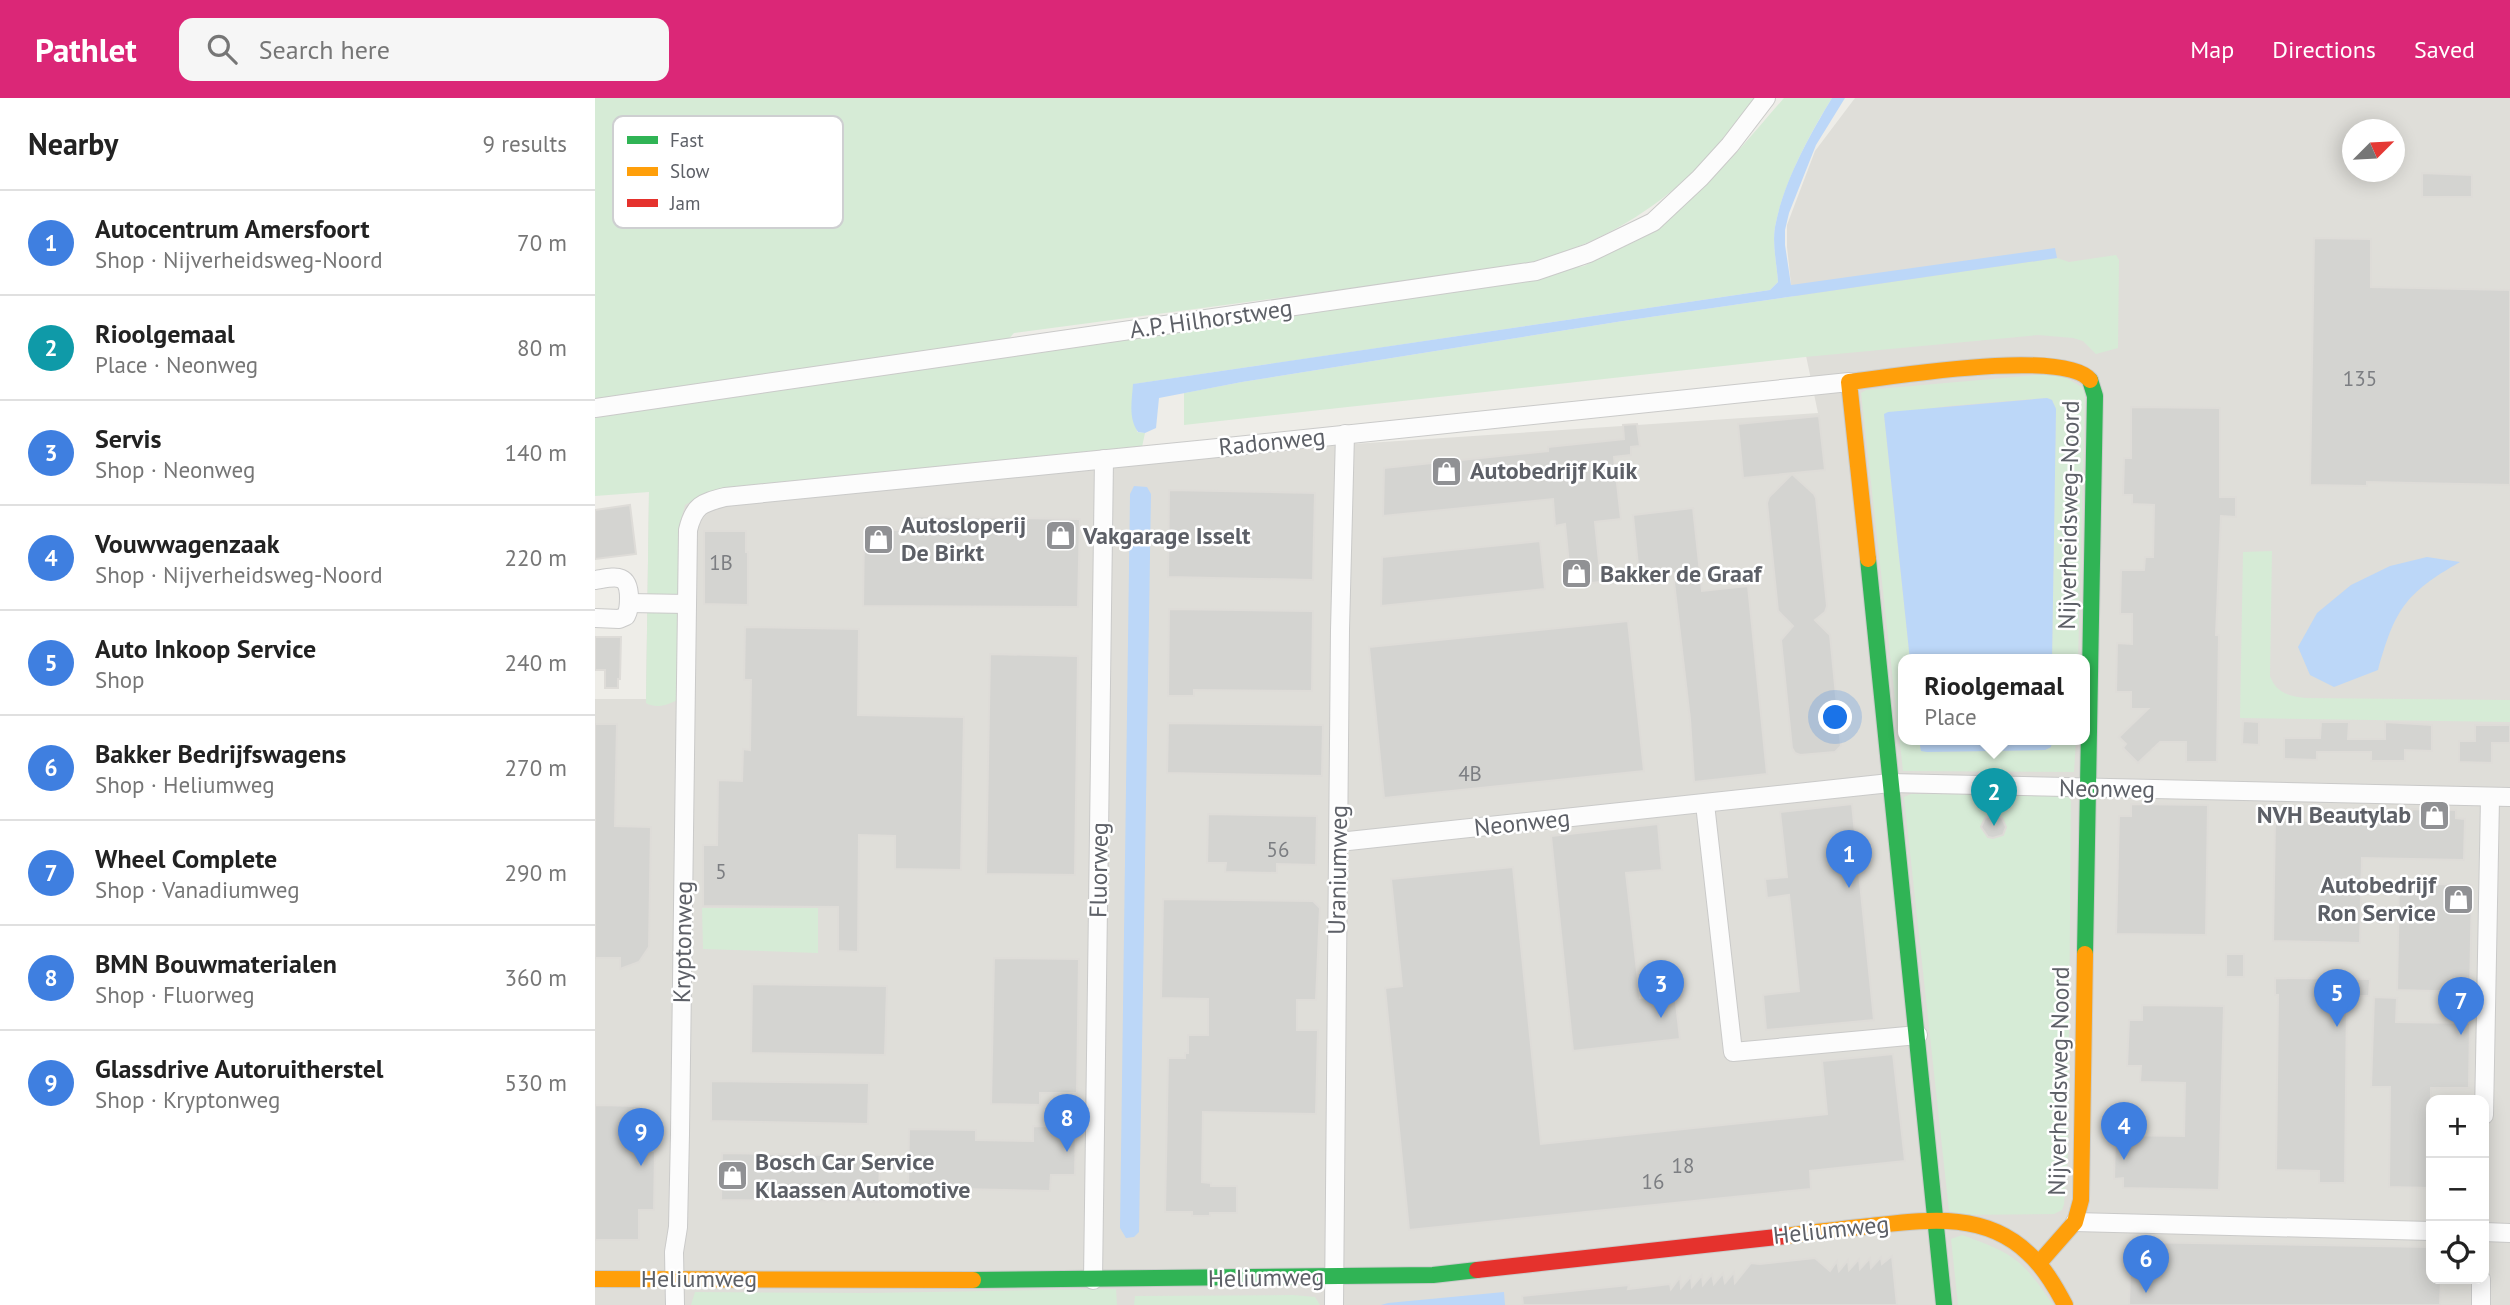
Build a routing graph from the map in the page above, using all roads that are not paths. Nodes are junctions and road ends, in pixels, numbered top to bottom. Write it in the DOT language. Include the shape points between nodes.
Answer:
graph roads {
  1 [pos="1766,98"];
  2 [pos="1849,382"];
  3 [pos="595,408"];
  4 [pos="1345,434"];
  5 [pos="1104,459"];
  6 [pos="697,507"];
  7 [pos="595,580"];
  8 [pos="629,603"];
  9 [pos="687,604"];
  10 [pos="595,618"];
  11 [pos="2090,676"];
  12 [pos="2089,745"];
  13 [pos="1890,783"];
  14 [pos="2088,788"];
  15 [pos="2510,797"];
  16 [pos="2490,798"];
  17 [pos="1705,804"];
  18 [pos="1339,842"];
  19 [pos="1918,1035"];
  20 [pos="2484,1095"];
  21 [pos="1934,1219"];
  22 [pos="2075,1222"];
  23 [pos="2426,1231"];
  24 [pos="2489,1232"];
  25 [pos="2510,1233"];
  26 [pos="2039,1263"];
  27 [pos="1334,1278"];
  28 [pos="595,1279"];
  29 [pos="674,1280"];
  30 [pos="1094,1280"];
  31 [pos="2481,1284"];
  32 [pos="675,1305"];
  33 [pos="1334,1305"];
  34 [pos="1944,1305"];
  35 [pos="2065,1305"];
  36 [pos="2480,1305"];
  1 -- 3 [label="street, A.P. Hilhorstweg" via="1700,178 1653,222 1589,253 1536,271"];
  2 -- 4 [label="street, Radonweg"];
  2 -- 11 [label="street, Nijverheidsweg-Noord" via="1997,366 2070,368 2085,373 2095,396"];
  2 -- 13 [label="street"];
  4 -- 5 [label="street, Radonweg"];
  4 -- 18 [label="street, Uraniumweg"];
  5 -- 6 [label="street, Radonweg" via="725,496"];
  5 -- 30 [label="street, Fluorweg"];
  6 -- 9 [label="street, Kryptonweg" via="688,530"];
  7 -- 8 [label="street" via="625,580"];
  8 -- 9 [label="street"];
  8 -- 10 [label="street" via="626,616"];
  9 -- 29 [label="street, Kryptonweg"];
  12 -- 14 [label="street, Nijverheidsweg-Noord"];
  13 -- 14 [label="street, Neonweg"];
  13 -- 17 [label="street, Neonweg"];
  13 -- 19 [label="street"];
  14 -- 16 [label="street, Neonweg"];
  14 -- 22 [label="street, Nijverheidsweg-Noord" via="2081,1200"];
  15 -- 16 [label="street, Neonweg"];
  16 -- 20 [label="street"];
  17 -- 18 [label="street, Neonweg"];
  17 -- 19 [label="street" via="1733,1052"];
  18 -- 27 [label="street, Uraniumweg"];
  19 -- 21 [label="street"];
  21 -- 26 [label="street" via="1985,1227 2021,1245"];
  21 -- 27 [label="street, Heliumweg" via="1433,1275"];
  21 -- 34 [label="street"];
  22 -- 23 [label="street"];
  22 -- 26 [label="street, Nijverheidsweg-Noord"];
  24 -- 25 [label="street"];
  26 -- 35 [label="street"];
  27 -- 30 [label="street, Heliumweg"];
  27 -- 33 [label="street, Uraniumweg"];
  28 -- 29 [label="street, Heliumweg"];
  29 -- 30 [label="street, Heliumweg"];
  29 -- 32 [label="street, Kryptonweg"];
  31 -- 36 [label="street"];
}
